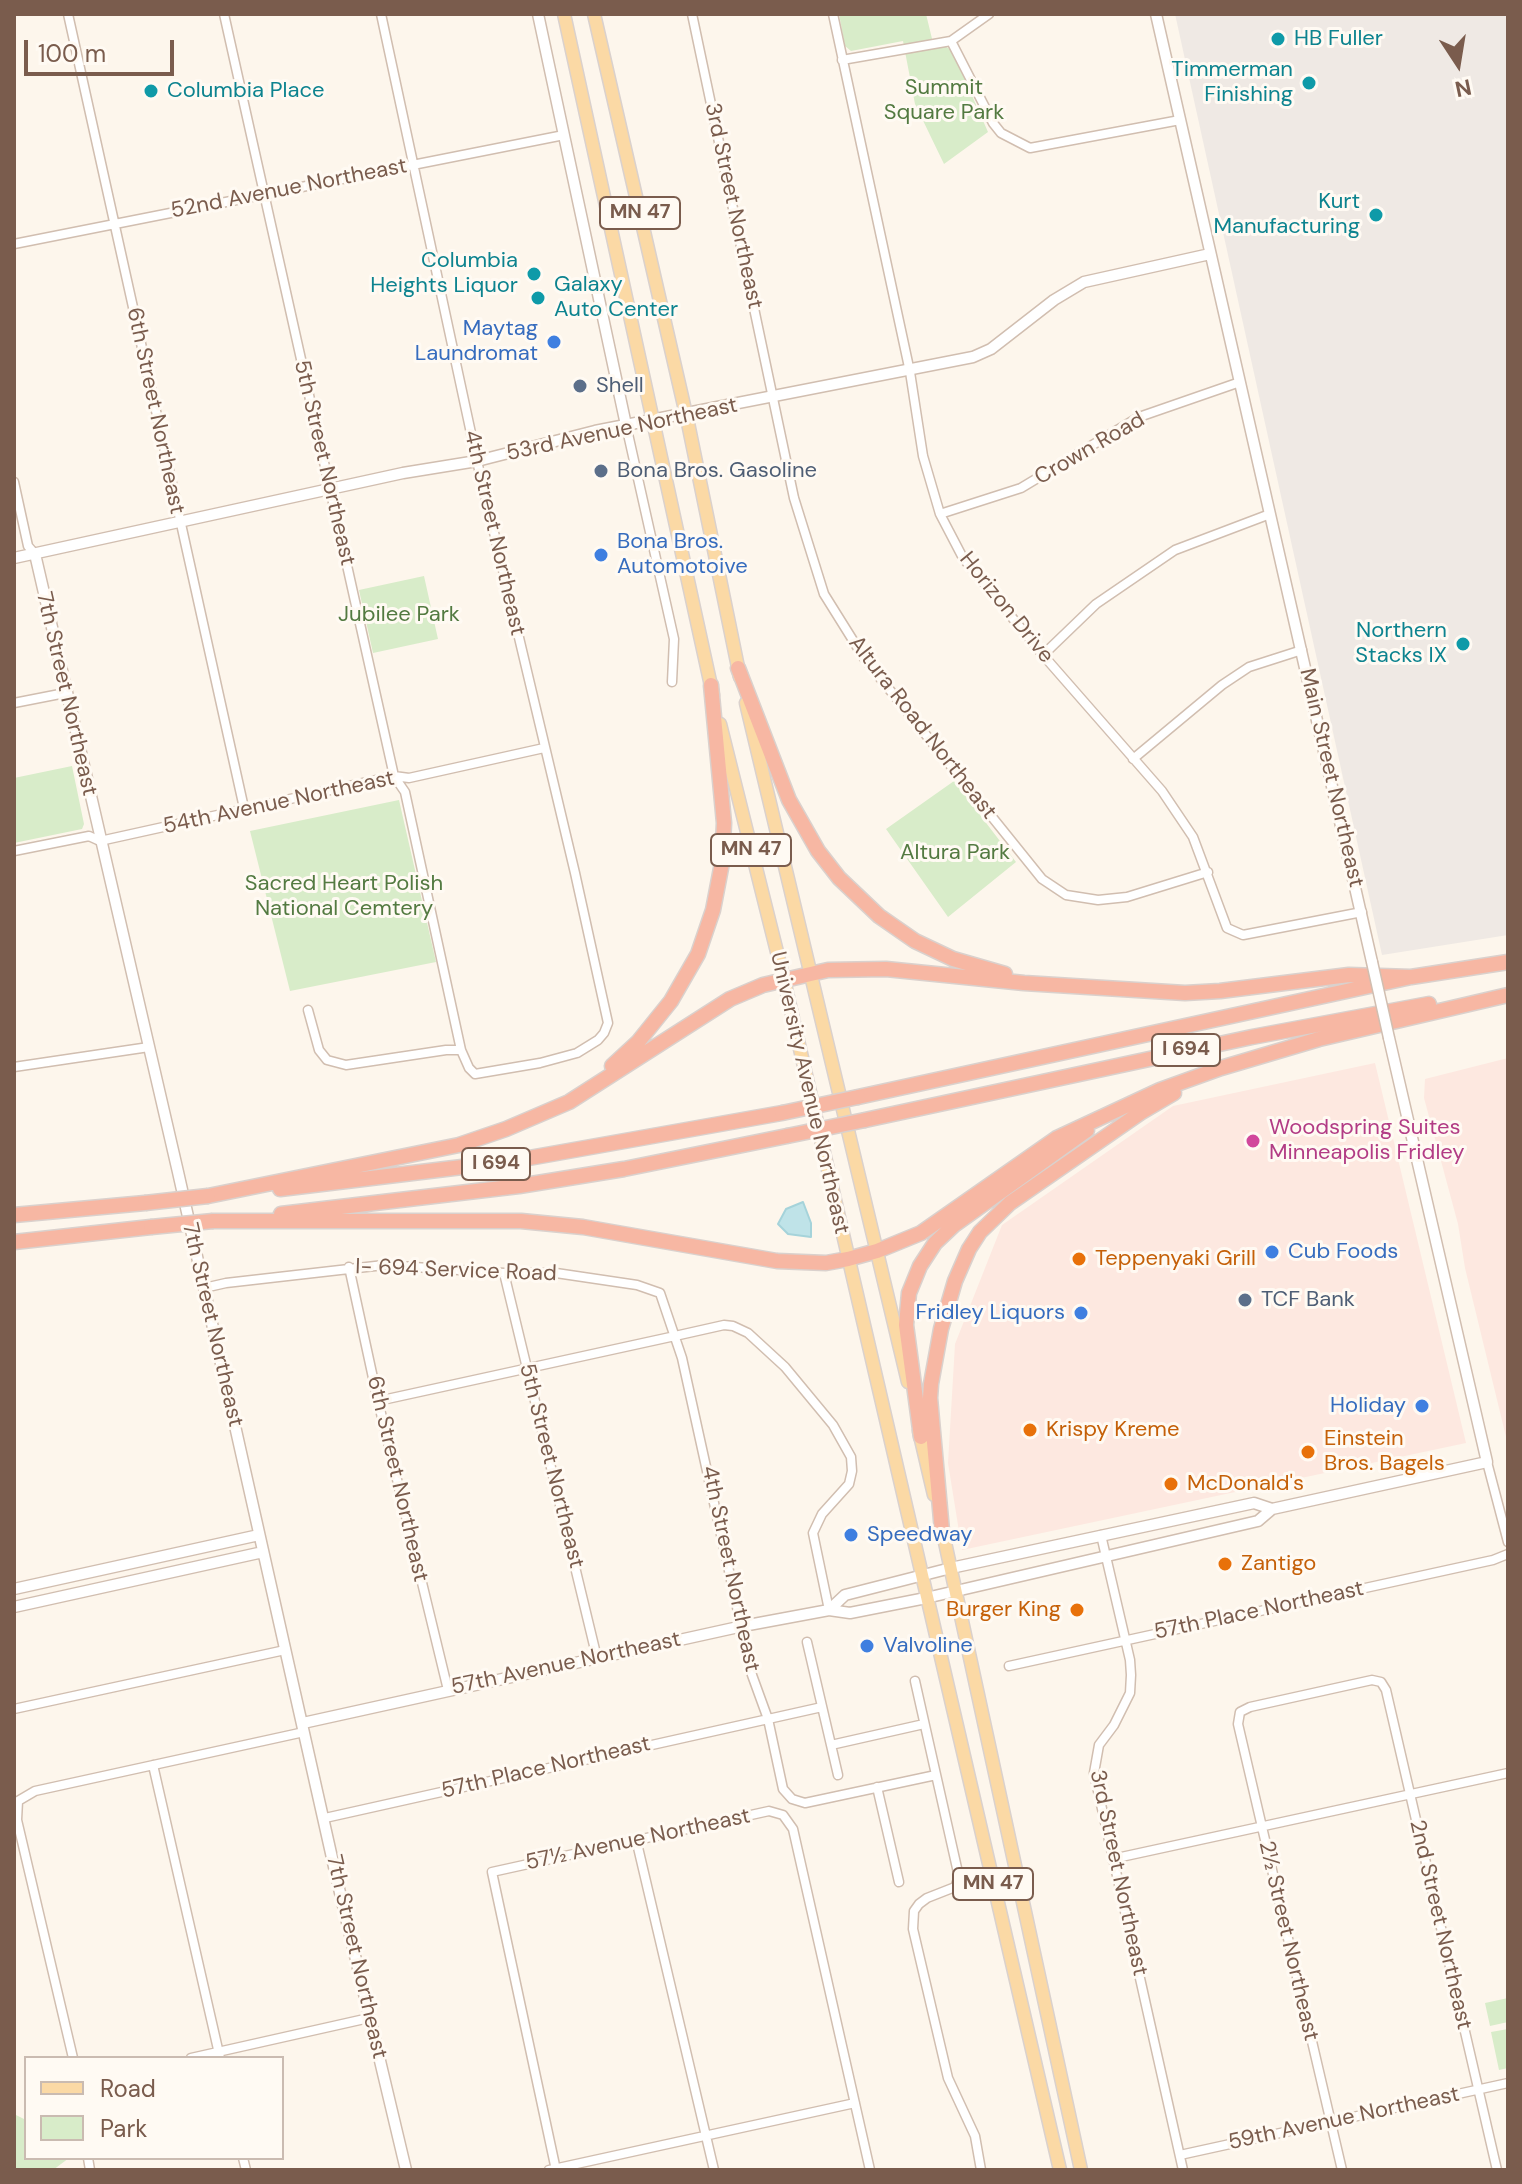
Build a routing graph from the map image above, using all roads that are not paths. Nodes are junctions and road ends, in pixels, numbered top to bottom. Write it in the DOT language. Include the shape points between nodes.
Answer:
graph roads {
  1 [pos="68,14"];
  2 [pos="224,14"];
  3 [pos="381,14"];
  4 [pos="538,14"];
  5 [pos="564,14"];
  6 [pos="594,14"];
  7 [pos="692,14"];
  8 [pos="833,14"];
  9 [pos="989,14"];
  10 [pos="1156,14"];
  11 [pos="951,41"];
  12 [pos="842,60"];
  13 [pos="1180,120"];
  14 [pos="564,135"];
  15 [pos="413,164"];
  16 [pos="264,194"];
  17 [pos="114,224"];
  18 [pos="14,244"];
  19 [pos="1210,254"];
  20 [pos="910,372"];
  21 [pos="1240,382"];
  22 [pos="773,398"];
  23 [pos="685,413"];
  24 [pos="653,420"];
  25 [pos="626,425"];
  26 [pos="477,461"];
  27 [pos="14,482"];
  28 [pos="330,488"];
  29 [pos="940,514"];
  30 [pos="1270,514"];
  31 [pos="179,521"];
  32 [pos="35,554"];
  33 [pos="14,558"];
  34 [pos="1302,650"];
  35 [pos="1043,655"];
  36 [pos="738,668"];
  37 [pos="672,682"];
  38 [pos="711,685"];
  39 [pos="65,693"];
  40 [pos="14,703"];
  41 [pos="544,748"];
  42 [pos="1133,759"];
  43 [pos="394,776"];
  44 [pos="244,808"];
  45 [pos="100,841"];
  46 [pos="14,851"];
  47 [pos="1208,872"];
  48 [pos="1362,912"];
  49 [pos="1508,962"];
  50 [pos="813,973"];
  51 [pos="1411,977"];
  52 [pos="784,980"];
  53 [pos="1108,988"];
  54 [pos="1508,993"];
  55 [pos="308,1010"];
  56 [pos="149,1047"];
  57 [pos="461,1050"];
  58 [pos="1241,1062"];
  59 [pos="14,1067"];
  60 [pos="1143,1097"];
  61 [pos="541,1116"];
  62 [pos="208,1196"];
  63 [pos="14,1215"];
  64 [pos="213,1221"];
  65 [pos="14,1242"];
  66 [pos="877,1251"];
  67 [pos="848,1259"];
  68 [pos="349,1267"];
  69 [pos="504,1273"];
  70 [pos="204,1288"];
  71 [pos="660,1293"];
  72 [pos="675,1336"];
  73 [pos="527,1370"];
  74 [pos="378,1401"];
  75 [pos="921,1437"];
  76 [pos="1487,1462"];
  77 [pos="1272,1509"];
  78 [pos="942,1531"];
  79 [pos="259,1535"];
  80 [pos="1101,1535"];
  81 [pos="1508,1542"];
  82 [pos="263,1552"];
  83 [pos="1508,1554"];
  84 [pos="1105,1558"];
  85 [pos="108,1567"];
  86 [pos="951,1568"];
  87 [pos="922,1575"];
  88 [pos="112,1585"];
  89 [pos="14,1589"];
  90 [pos="955,1591"];
  91 [pos="926,1598"];
  92 [pos="14,1607"];
  93 [pos="829,1610"];
  94 [pos="743,1626"];
  95 [pos="1126,1640"];
  96 [pos="807,1642"];
  97 [pos="285,1650"];
  98 [pos="597,1658"];
  99 [pos="1009,1666"];
  100 [pos="915,1681"];
  101 [pos="448,1690"];
  102 [pos="822,1707"];
  103 [pos="14,1709"];
  104 [pos="1240,1712"];
  105 [pos="768,1719"];
  106 [pos="924,1724"];
  107 [pos="304,1728"];
  108 [pos="831,1745"];
  109 [pos="153,1765"];
  110 [pos="1508,1773"];
  111 [pos="838,1775"];
  112 [pos="936,1775"];
  113 [pos="877,1787"];
  114 [pos="1410,1794"];
  115 [pos="325,1818"];
  116 [pos="1262,1827"];
  117 [pos="636,1839"];
  118 [pos="1112,1859"];
  119 [pos="899,1882"];
  120 [pos="369,2018"];
  121 [pos="220,2055"];
  122 [pos="73,2056"];
  123 [pos="1508,2083"];
  124 [pos="1479,2089"];
  125 [pos="855,2103"];
  126 [pos="1331,2122"];
  127 [pos="706,2135"];
  128 [pos="1180,2155"];
  129 [pos="554,2169"];
  130 [pos="406,2170"];
  131 [pos="714,2170"];
  132 [pos="870,2170"];
  133 [pos="981,2170"];
  134 [pos="1060,2170"];
  135 [pos="1081,2170"];
  136 [pos="1183,2170"];
  137 [pos="1342,2170"];
  138 [pos="1497,2170"];
  1 -- 17 [label="street, 6th Street Northeast"];
  2 -- 16 [label="street, 5th Street Northeast"];
  3 -- 15 [label="street, 4th Street Northeast"];
  4 -- 14 [label="street"];
  5 -- 24 [label="main road, University Avenue Northeast / MN 47"];
  6 -- 23 [label="main road, University Avenue Northeast / MN 47"];
  7 -- 22 [label="street, 3rd Street Northeast"];
  8 -- 12 [label="street, Horizon Drive"];
  9 -- 11 [label="street"];
  10 -- 13 [label="street, Main Street Northeast"];
  11 -- 12 [label="street"];
  11 -- 13 [label="street" via="993,123 1030,148"];
  12 -- 20 [label="street, Horizon Drive"];
  13 -- 19 [label="street, Main Street Northeast"];
  14 -- 15 [label="street, 52nd Avenue Northeast"];
  14 -- 25 [label="street"];
  15 -- 16 [label="street, 52nd Avenue Northeast"];
  15 -- 26 [label="street, 4th Street Northeast"];
  16 -- 17 [label="street, 52nd Avenue Northeast"];
  16 -- 28 [label="street, 5th Street Northeast"];
  17 -- 18 [label="street, 52nd Avenue Northeast"];
  17 -- 31 [label="street, 6th Street Northeast"];
  19 -- 20 [label="street, 53rd Avenue Northeast" via="1084,282 991,349"];
  19 -- 21 [label="street, Main Street Northeast"];
  20 -- 22 [label="street, 53rd Avenue Northeast"];
  20 -- 29 [label="street, Horizon Drive" via="923,456"];
  21 -- 29 [label="street, Crown Road" via="1139,417 1021,488"];
  21 -- 30 [label="street, Main Street Northeast"];
  22 -- 23 [label="street, 53rd Avenue Northeast"];
  22 -- 47 [label="street, Altura Road Northeast" via="794,498 824,594 864,658 1042,879 1066,895 1098,900 1127,897"];
  23 -- 24 [label="street, 53rd Avenue Northeast"];
  23 -- 36 [label="main road, University Avenue Northeast / MN 47"];
  24 -- 25 [label="street, 53rd Avenue Northeast"];
  24 -- 38 [label="main road, University Avenue Northeast / MN 47"];
  25 -- 26 [label="street, 53rd Avenue Northeast"];
  25 -- 37 [label="street" via="674,639"];
  26 -- 28 [label="street, 53rd Avenue Northeast"];
  26 -- 41 [label="street, 4th Street Northeast"];
  27 -- 32 [label="street, 7th Street Northeast" via="28,546"];
  28 -- 31 [label="street, 53rd Avenue Northeast"];
  28 -- 43 [label="street, 5th Street Northeast"];
  29 -- 35 [label="street, Horizon Drive" via="963,558"];
  30 -- 34 [label="street, Main Street Northeast"];
  30 -- 35 [label="street" via="1175,550 1096,604"];
  31 -- 32 [label="street, 53rd Avenue Northeast"];
  31 -- 44 [label="street, 6th Street Northeast"];
  32 -- 33 [label="street, 53rd Avenue Northeast"];
  32 -- 39 [label="street, 7th Street Northeast"];
  34 -- 42 [label="street" via="1249,667"];
  34 -- 48 [label="street, Main Street Northeast"];
  35 -- 42 [label="street, Horizon Drive"];
  36 -- 50 [label="main road, University Avenue Northeast / MN 47"];
  36 -- 53 [label="highway" via="798,819 830,868 869,908 915,941 972,965"];
  38 -- 52 [label="main road, University Avenue Northeast / MN 47"];
  38 -- 61 [label="highway" via="724,823 719,885 702,945 671,1001 638,1042 585,1088"];
  39 -- 40 [label="street"];
  39 -- 45 [label="street, 7th Street Northeast"];
  41 -- 43 [label="street, 54th Avenue Northeast" via="409,778"];
  41 -- 57 [label="street, 4th Street Northeast" via="608,1023 592,1046 540,1063 475,1074"];
  42 -- 47 [label="street, Horizon Drive" via="1193,837"];
  43 -- 44 [label="street, 54th Avenue Northeast"];
  43 -- 57 [label="street, 5th Street Northeast" via="405,792"];
  44 -- 45 [label="street, 54th Avenue Northeast"];
  45 -- 46 [label="street, 54th Avenue Northeast" via="89,836"];
  45 -- 56 [label="street, 7th Street Northeast"];
  47 -- 48 [label="street, Horizon Drive" via="1227,928 1243,935"];
  48 -- 76 [label="street, Main Street Northeast, bridge"];
  49 -- 51 [label="highway, I 694"];
  50 -- 52 [label="highway"];
  50 -- 53 [label="highway" via="865,967"];
  50 -- 66 [label="main road, University Avenue Northeast / MN 47"];
  51 -- 53 [label="highway" via="1349,975 1199,992"];
  51 -- 62 [label="highway, I 694, bridge" via="616,1144 485,1165"];
  52 -- 61 [label="highway" via="717,1006"];
  52 -- 67 [label="main road, University Avenue Northeast / MN 47"];
  54 -- 58 [label="highway"];
  54 -- 64 [label="highway, I 694, bridge" via="1252,1037 624,1169"];
  55 -- 57 [label="street" via="319,1050 336,1063"];
  56 -- 59 [label="street"];
  56 -- 70 [label="street, 7th Street Northeast"];
  58 -- 60 [label="highway"];
  58 -- 78 [label="highway" via="1140,1113 1010,1203 973,1241 955,1281 932,1372"];
  60 -- 66 [label="highway" via="1057,1138 929,1228"];
  60 -- 75 [label="highway" via="1088,1129 965,1217 924,1258 909,1293 906,1325"];
  61 -- 62 [label="highway" via="459,1145"];
  62 -- 63 [label="highway, I 694, bridge"];
  64 -- 65 [label="highway, I 694, bridge"];
  64 -- 67 [label="highway" via="529,1222 777,1261"];
  66 -- 67 [label="highway"];
  66 -- 75 [label="main road, University Avenue Northeast / MN 47"];
  67 -- 87 [label="main road, University Avenue Northeast / MN 47"];
  68 -- 69 [label="street, I- 694 Service Road"];
  68 -- 70 [label="street, I- 694 Service Road"];
  68 -- 74 [label="street, 6th Street Northeast"];
  69 -- 71 [label="street, I- 694 Service Road" via="556,1273"];
  69 -- 73 [label="street, 5th Street Northeast"];
  70 -- 79 [label="street, 7th Street Northeast"];
  71 -- 72 [label="street, 4th Street Northeast"];
  72 -- 73 [label="street"];
  72 -- 93 [label="street" via="724,1325 748,1333 817,1403 846,1445 851,1457 849,1484 813,1533"];
  72 -- 94 [label="street, 4th Street Northeast"];
  73 -- 74 [label="street"];
  73 -- 98 [label="street, 5th Street Northeast"];
  74 -- 101 [label="street, 6th Street Northeast"];
  75 -- 78 [label="main road, University Avenue Northeast / MN 47"];
  76 -- 77 [label="street, 57th Avenue Northeast"];
  76 -- 81 [label="street, Main Street Northeast"];
  77 -- 80 [label="street, 57th Avenue Northeast" via="1254,1503"];
  77 -- 84 [label="street, 57th Avenue Northeast" via="1258,1521"];
  78 -- 86 [label="main road, University Avenue Northeast / MN 47"];
  79 -- 82 [label="street, 7th Street Northeast"];
  79 -- 85 [label="street"];
  80 -- 84 [label="street, 3rd Street Northeast"];
  80 -- 86 [label="street, 57th Avenue Northeast"];
  82 -- 88 [label="street"];
  82 -- 97 [label="street, 7th Street Northeast"];
  83 -- 95 [label="street, 57th Place Northeast"];
  84 -- 90 [label="street, 57th Avenue Northeast"];
  84 -- 95 [label="street, 3rd Street Northeast"];
  85 -- 88 [label="street"];
  85 -- 89 [label="street"];
  86 -- 87 [label="street, 57th Avenue Northeast"];
  86 -- 90 [label="main road, University Avenue Northeast / MN 47"];
  87 -- 91 [label="main road, University Avenue Northeast / MN 47"];
  87 -- 93 [label="street, 57th Avenue Northeast" via="845,1595"];
  88 -- 92 [label="street"];
  90 -- 91 [label="street, 57th Avenue Northeast"];
  90 -- 135 [label="main road, University Avenue Northeast / MN 47"];
  91 -- 93 [label="street, 57th Avenue Northeast" via="850,1613"];
  91 -- 134 [label="main road, University Avenue Northeast / MN 47"];
  93 -- 94 [label="street, 57th Avenue Northeast"];
  94 -- 98 [label="street, 57th Avenue Northeast"];
  94 -- 105 [label="street, 4th Street Northeast" via="752,1675"];
  95 -- 99 [label="street, 57th Place Northeast"];
  95 -- 118 [label="street, 3rd Street Northeast" via="1130,1693 1099,1745 1094,1773"];
  96 -- 102 [label="street"];
  97 -- 103 [label="street"];
  97 -- 107 [label="street, 7th Street Northeast"];
  98 -- 101 [label="street, 57th Avenue Northeast"];
  100 -- 106 [label="street"];
  101 -- 107 [label="street, 57th Avenue Northeast"];
  102 -- 105 [label="street, 57th Place Northeast"];
  102 -- 108 [label="street"];
  104 -- 114 [label="street, 2nd Street Northeast" via="1356,1683 1381,1682"];
  104 -- 116 [label="street, 2½ Street Northeast" via="1238,1724"];
  105 -- 113 [label="street, 4th Street Northeast" via="783,1789 792,1799 805,1803"];
  105 -- 115 [label="street, 57th Place Northeast"];
  106 -- 108 [label="street"];
  106 -- 112 [label="street"];
  107 -- 109 [label="street"];
  107 -- 115 [label="street, 7th Street Northeast"];
  108 -- 111 [label="street"];
  109 -- 121 [label="street"];
  109 -- 122 [label="street" via="35,1791 18,1801 17,1820"];
  110 -- 114 [label="street"];
  112 -- 113 [label="street"];
  112 -- 133 [label="street" via="959,1877 955,1887 919,1904 913,1929 948,2078 975,2136"];
  113 -- 119 [label="street"];
  114 -- 116 [label="street"];
  114 -- 124 [label="street, 2nd Street Northeast"];
  115 -- 120 [label="street, 7th Street Northeast"];
  116 -- 118 [label="street"];
  116 -- 126 [label="street, 2½ Street Northeast"];
  117 -- 125 [label="street, 57½ Avenue Northeast" via="769,1811 783,1815 793,1829"];
  117 -- 127 [label="street"];
  117 -- 129 [label="street, 57½ Avenue Northeast" via="492,1872"];
  118 -- 128 [label="street, 3rd Street Northeast"];
  120 -- 121 [label="street"];
  120 -- 130 [label="street, 7th Street Northeast"];
  123 -- 124 [label="street, 59th Avenue Northeast"];
  124 -- 126 [label="street, 59th Avenue Northeast"];
  124 -- 138 [label="street, 2nd Street Northeast"];
  125 -- 127 [label="street"];
  125 -- 132 [label="street"];
  126 -- 128 [label="street, 59th Avenue Northeast"];
  126 -- 137 [label="street, 2½ Street Northeast"];
  127 -- 129 [label="street"];
  127 -- 131 [label="street"];
  128 -- 136 [label="street, 3rd Street Northeast"];
}
